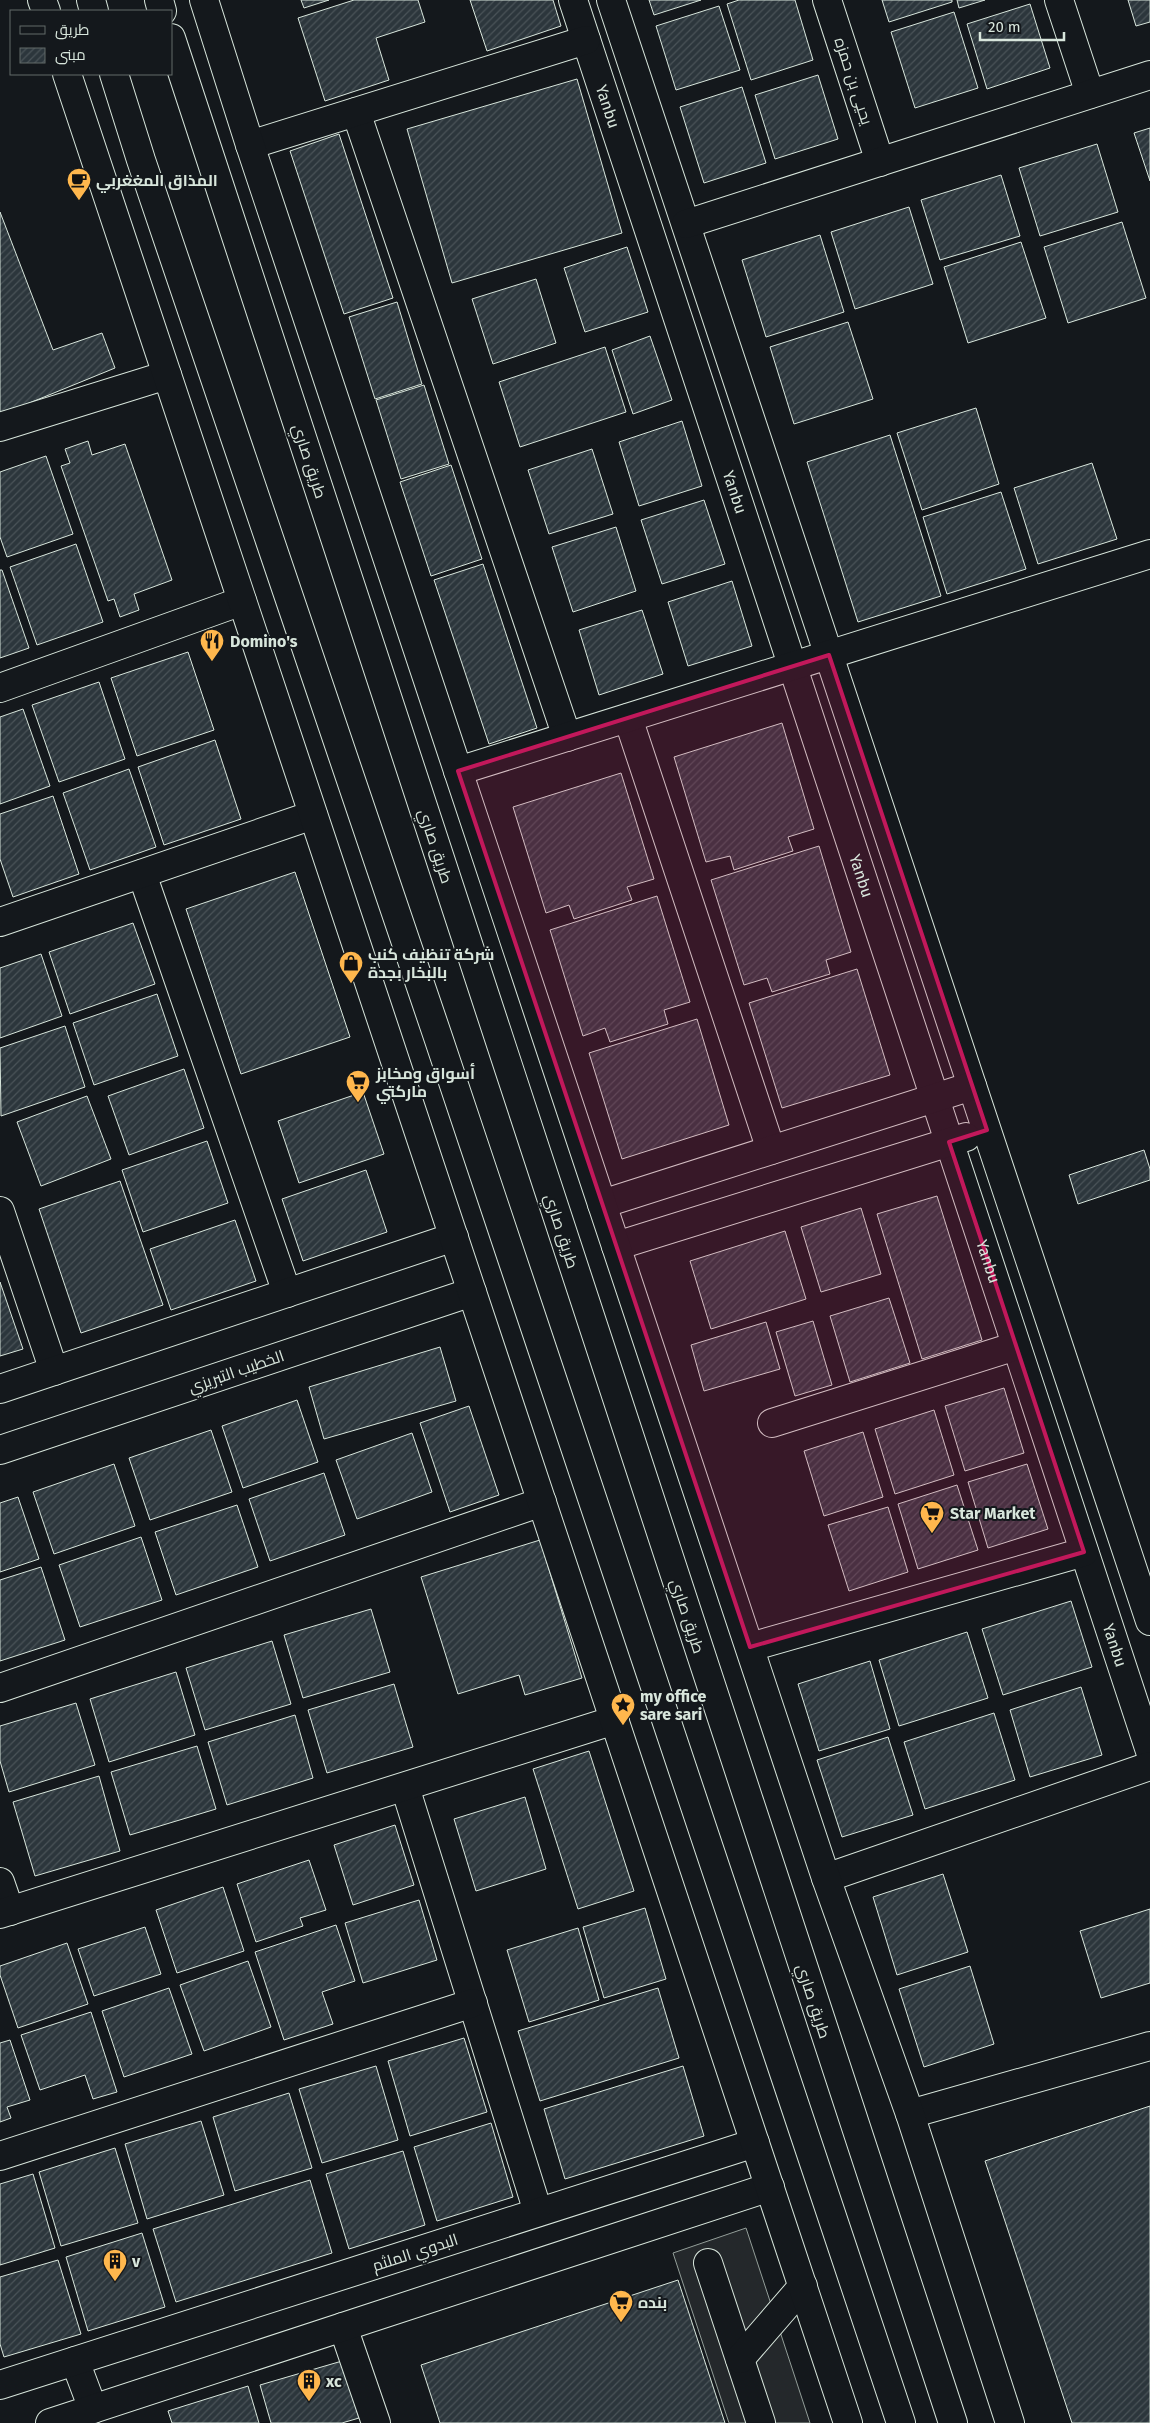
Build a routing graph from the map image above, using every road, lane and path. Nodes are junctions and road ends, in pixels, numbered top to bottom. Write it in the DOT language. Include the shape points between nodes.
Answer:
graph roads {
  1 [pos="204,0"];
  2 [pos="573,0"];
  3 [pos="611,0"];
  4 [pos="827,0"];
  5 [pos="1059,0"];
  6 [pos="586,40"];
  7 [pos="172,41"];
  8 [pos="66,75"];
  9 [pos="114,75"];
  10 [pos="1150,75"];
  11 [pos="1090,94"];
  12 [pos="356,112"];
  13 [pos="250,145"];
  14 [pos="880,162"];
  15 [pos="686,224"];
  16 [pos="166,375"];
  17 [pos="0,427"];
  18 [pos="1150,554"];
  19 [pos="242,601"];
  20 [pos="829,655"];
  21 [pos="792,666"];
  22 [pos="0,688"];
  23 [pos="628,718"];
  24 [pos="567,737"];
  25 [pos="458,771"];
  26 [pos="313,815"];
  27 [pos="142,874"];
  28 [pos="0,922"];
  29 [pos="972,1086"];
  30 [pos="935,1098"];
  31 [pos="987,1130"];
  32 [pos="949,1142"];
  33 [pos="771,1150"];
  34 [pos="602,1204"];
  35 [pos="0,1211"];
  36 [pos="454,1237"];
  37 [pos="616,1246"];
  38 [pos="472,1292"];
  39 [pos="287,1293"];
  40 [pos="1016,1346"];
  41 [pos="54,1371"];
  42 [pos="0,1389"];
  43 [pos="772,1423"];
  44 [pos="0,1450"];
  45 [pos="542,1502"];
  46 [pos="1084,1552"];
  47 [pos="1150,1621"];
  48 [pos="750,1647"];
  49 [pos="0,1688"];
  50 [pos="615,1720"];
  51 [pos="1150,1751"];
  52 [pos="1150,1766"];
  53 [pos="405,1787"];
  54 [pos="826,1878"];
  55 [pos="0,1882"];
  56 [pos="5,1913"];
  57 [pos="473,2003"];
  58 [pos="1150,2046"];
  59 [pos="910,2114"];
  60 [pos="755,2143"];
  61 [pos="0,2156"];
  62 [pos="770,2187"];
  63 [pos="538,2212"];
  64 [pos="708,2263"];
  65 [pos="803,2286"];
  66 [pos="343,2327"];
  67 [pos="740,2359"];
  68 [pos="75,2361"];
  69 [pos="0,2385"];
  70 [pos="93,2409"];
  71 [pos="50,2423"];
  72 [pos="376,2423"];
  73 [pos="761,2423"];
  74 [pos="848,2423"];
  75 [pos="901,2423"];
  76 [pos="953,2423"];
  77 [pos="1010,2423"];
  1 -- 13 [label="street"];
  2 -- 6 [label="street, Yanbu"];
  3 -- 15 [label="street"];
  4 -- 14 [label="street, يحيى بن حمزه"];
  5 -- 11 [label="street"];
  6 -- 12 [label="street"];
  6 -- 21 [label="street, Yanbu"];
  7 -- 76 [label="street, طريق صاري"];
  8 -- 16 [label="street"];
  9 -- 75 [label="street"];
  10 -- 11 [label="street"];
  11 -- 14 [label="street"];
  12 -- 13 [label="street"];
  12 -- 24 [label="street"];
  13 -- 25 [label="street"];
  14 -- 15 [label="street"];
  15 -- 20 [label="street"];
  16 -- 17 [label="street"];
  16 -- 19 [label="street"];
  18 -- 20 [label="street"];
  19 -- 22 [label="street"];
  19 -- 26 [label="street"];
  20 -- 21 [label="street"];
  20 -- 29 [label="street"];
  21 -- 23 [label="street"];
  21 -- 30 [label="street, Yanbu"];
  23 -- 24 [label="street"];
  23 -- 33 [label="street"];
  24 -- 25 [label="street"];
  25 -- 34 [label="street"];
  26 -- 27 [label="street"];
  26 -- 36 [label="street"];
  27 -- 28 [label="street"];
  27 -- 39 [label="street"];
  29 -- 30 [label="street"];
  29 -- 31 [label="street"];
  30 -- 32 [label="street, Yanbu"];
  30 -- 33 [label="street"];
  31 -- 32 [label="street"];
  31 -- 47 [label="street"];
  32 -- 37 [label="street"];
  32 -- 40 [label="street, Yanbu"];
  33 -- 34 [label="street"];
  34 -- 37 [label="street"];
  35 -- 41 [label="street"];
  36 -- 38 [label="street"];
  36 -- 39 [label="street"];
  37 -- 48 [label="street"];
  38 -- 44 [label="street, الخطيب التبريزي"];
  38 -- 45 [label="street"];
  39 -- 41 [label="street"];
  40 -- 43 [label="street"];
  40 -- 46 [label="street, Yanbu"];
  41 -- 42 [label="street"];
  45 -- 49 [label="street"];
  45 -- 50 [label="street"];
  46 -- 48 [label="street"];
  46 -- 51 [label="street, Yanbu"];
  48 -- 54 [label="street"];
  50 -- 53 [label="street"];
  50 -- 60 [label="street"];
  52 -- 54 [label="street"];
  53 -- 56 [label="street"];
  53 -- 57 [label="street"];
  54 -- 59 [label="street"];
  55 -- 56 [label="street"];
  57 -- 61 [label="street"];
  57 -- 63 [label="street"];
  58 -- 59 [label="street"];
  59 -- 77 [label="street"];
  60 -- 62 [label="street"];
  60 -- 63 [label="street, البدوي الملثم"];
  62 -- 65 [label="street"];
  62 -- 66 [label="street"];
  63 -- 68 [label="street, البدوي الملثم"];
  64 -- 67 [label="street"];
  65 -- 67 [label="street"];
  65 -- 74 [label="street"];
  66 -- 70 [label="street"];
  66 -- 72 [label="street"];
  67 -- 73 [label="street"];
  68 -- 69 [label="street, البدوي الملثم"];
  68 -- 70 [label="street"];
  70 -- 71 [label="street"];
}
